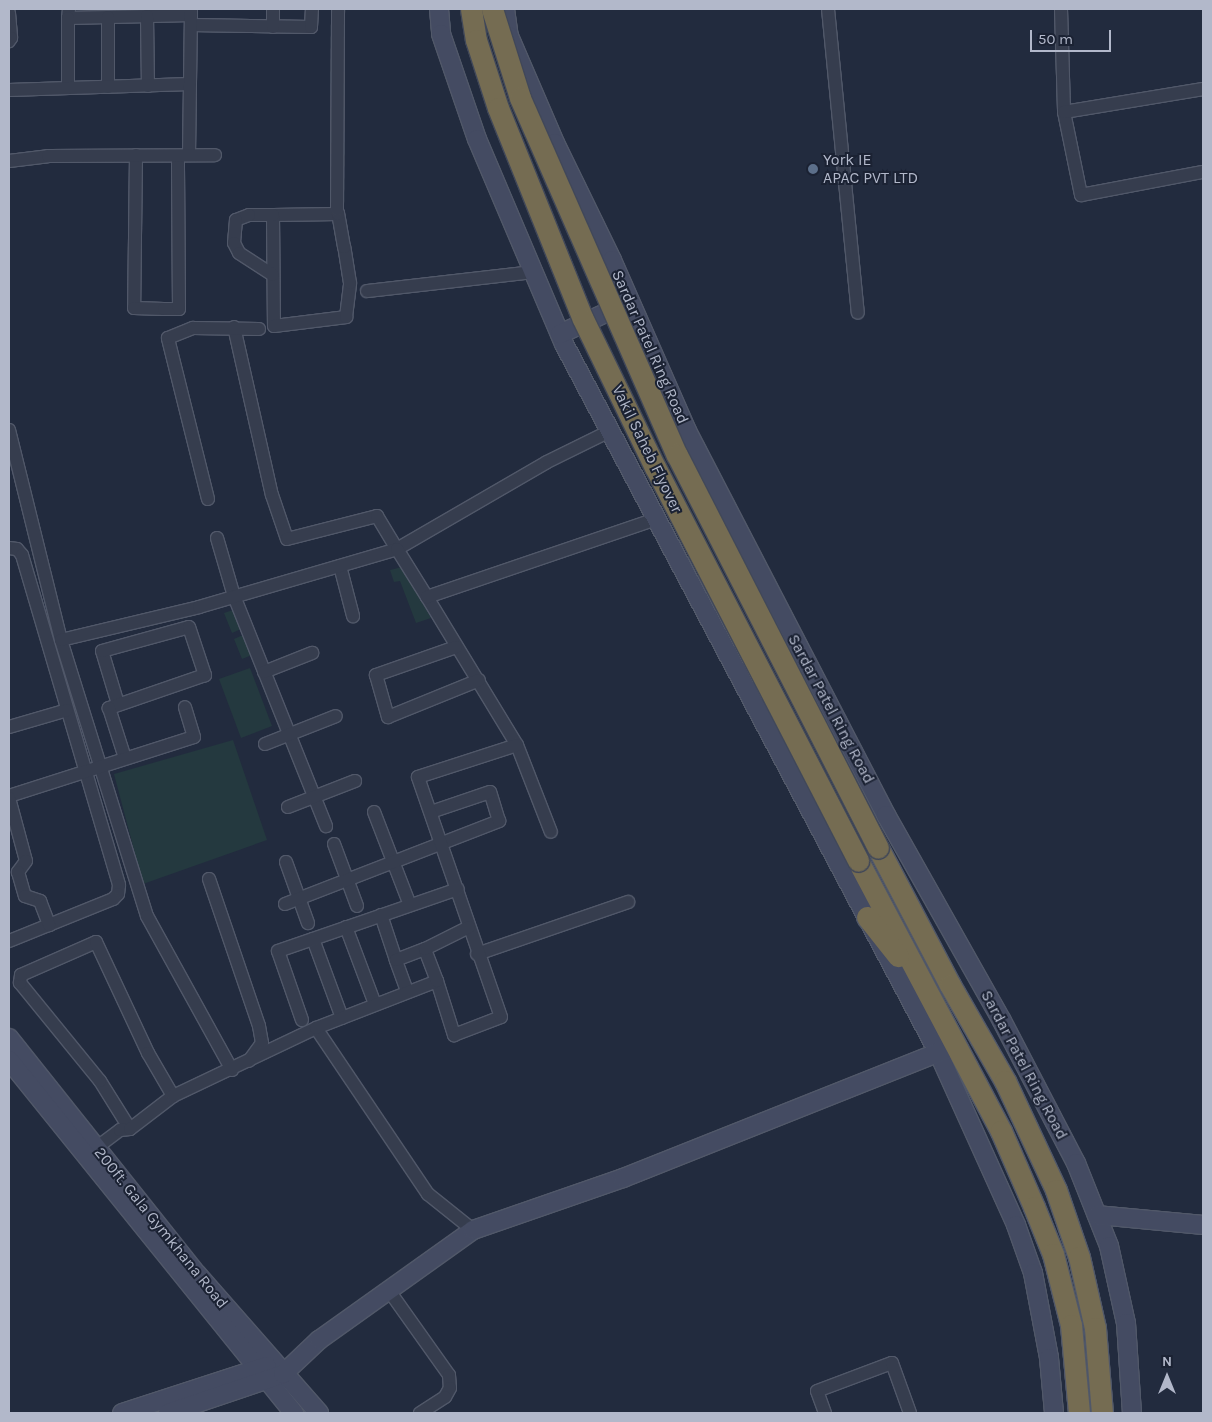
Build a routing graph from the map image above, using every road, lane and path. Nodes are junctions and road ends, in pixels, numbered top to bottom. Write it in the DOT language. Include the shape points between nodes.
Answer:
graph roads {
  1 [pos="273,9"];
  2 [pos="312,9"];
  3 [pos="338,9"];
  4 [pos="439,9"];
  5 [pos="471,9"];
  6 [pos="492,9"];
  7 [pos="505,9"];
  8 [pos="828,9"];
  9 [pos="1061,9"];
  10 [pos="9,13"];
  11 [pos="69,13"];
  12 [pos="147,16"];
  13 [pos="191,16"];
  14 [pos="108,17"];
  15 [pos="273,27"];
  16 [pos="9,42"];
  17 [pos="190,84"];
  18 [pos="148,86"];
  19 [pos="108,87"];
  20 [pos="68,88"];
  21 [pos="1203,89"];
  22 [pos="9,90"];
  23 [pos="1064,112"];
  24 [pos="136,155"];
  25 [pos="215,155"];
  26 [pos="183,156"];
  27 [pos="9,161"];
  28 [pos="1203,172"];
  29 [pos="338,214"];
  30 [pos="273,215"];
  31 [pos="534,272"];
  32 [pos="274,275"];
  33 [pos="367,291"];
  34 [pos="630,302"];
  35 [pos="858,314"];
  36 [pos="234,327"];
  37 [pos="259,329"];
  38 [pos="560,334"];
  39 [pos="9,430"];
  40 [pos="610,431"];
  41 [pos="208,500"];
  42 [pos="656,519"];
  43 [pos="217,538"];
  44 [pos="9,548"];
  45 [pos="397,549"];
  46 [pos="340,566"];
  47 [pos="234,596"];
  48 [pos="427,597"];
  49 [pos="353,616"];
  50 [pos="61,640"];
  51 [pos="456,647"];
  52 [pos="312,653"];
  53 [pos="264,672"];
  54 [pos="479,680"];
  55 [pos="118,704"];
  56 [pos="185,707"];
  57 [pos="67,710"];
  58 [pos="336,716"];
  59 [pos="9,727"];
  60 [pos="289,736"];
  61 [pos="265,744"];
  62 [pos="517,745"];
  63 [pos="125,758"];
  64 [pos="101,766"];
  65 [pos="86,772"];
  66 [pos="355,781"];
  67 [pos="9,797"];
  68 [pos="314,798"];
  69 [pos="288,808"];
  70 [pos="374,812"];
  71 [pos="431,812"];
  72 [pos="326,826"];
  73 [pos="551,832"];
  74 [pos="441,841"];
  75 [pos="334,844"];
  76 [pos="906,849"];
  77 [pos="881,854"];
  78 [pos="286,862"];
  79 [pos="392,862"];
  80 [pos="856,871"];
  81 [pos="209,879"];
  82 [pos="347,879"];
  83 [pos="458,889"];
  84 [pos="300,898"];
  85 [pos="408,900"];
  86 [pos="628,902"];
  87 [pos="285,904"];
  88 [pos="357,906"];
  89 [pos="381,915"];
  90 [pos="868,917"];
  91 [pos="308,923"];
  92 [pos="49,925"];
  93 [pos="346,927"];
  94 [pos="469,927"];
  95 [pos="10,937"];
  96 [pos="956,938"];
  97 [pos="313,939"];
  98 [pos="425,949"];
  99 [pos="931,949"];
  100 [pos="478,954"];
  101 [pos="396,960"];
  102 [pos="436,981"];
  103 [pos="407,991"];
  104 [pos="375,1004"];
  105 [pos="938,1008"];
  106 [pos="342,1018"];
  107 [pos="302,1020"];
  108 [pos="316,1028"];
  109 [pos="9,1038"];
  110 [pos="947,1049"];
  111 [pos="9,1060"];
  112 [pos="249,1062"];
  113 [pos="232,1070"];
  114 [pos="173,1096"];
  115 [pos="130,1128"];
  116 [pos="96,1148"];
  117 [pos="1099,1220"];
  118 [pos="1203,1225"];
  119 [pos="473,1230"];
  120 [pos="1203,1234"];
  121 [pos="390,1292"];
  122 [pos="283,1367"];
  123 [pos="260,1375"];
  124 [pos="122,1413"];
  125 [pos="168,1413"];
  126 [pos="294,1413"];
  127 [pos="319,1413"];
  128 [pos="420,1413"];
  129 [pos="825,1413"];
  130 [pos="910,1413"];
  131 [pos="1054,1413"];
  132 [pos="1079,1413"];
  133 [pos="1102,1413"];
  134 [pos="1132,1413"];
  1 -- 15 [label="street"];
  2 -- 15 [label="street" via="310,27"];
  3 -- 29 [label="street"];
  4 -- 31 [label="street" via="441,34 477,140"];
  5 -- 80 [label="highway, Vakil Saheb Flyover, bridge" via="476,40 498,108 583,318"];
  6 -- 77 [label="highway, Vakil Saheb Flyover, bridge" via="520,98 677,454"];
  7 -- 34 [label="street, Sardar Patel Ring Road" via="509,36 554,143"];
  8 -- 35 [label="street"];
  9 -- 23 [label="street"];
  10 -- 16 [label="street"];
  11 -- 14 [label="street"];
  11 -- 20 [label="street"];
  12 -- 13 [label="street"];
  12 -- 14 [label="street"];
  12 -- 18 [label="street"];
  13 -- 15 [label="street"];
  13 -- 17 [label="street"];
  14 -- 19 [label="street"];
  17 -- 18 [label="street"];
  17 -- 26 [label="street"];
  18 -- 19 [label="street"];
  19 -- 20 [label="street"];
  20 -- 22 [label="street"];
  21 -- 23 [label="street"];
  23 -- 28 [label="street" via="1080,195"];
  24 -- 26 [label="street"];
  24 -- 26 [label="street" via="134,308 156,309 179,309"];
  24 -- 27 [label="street" via="48,156"];
  25 -- 26 [label="street"];
  29 -- 30 [label="street"];
  29 -- 32 [label="street" via="350,283 346,318 274,326"];
  30 -- 32 [label="street"];
  30 -- 32 [label="street" via="249,215 236,220 234,243 240,253"];
  31 -- 33 [label="street"];
  31 -- 38 [label="street"];
  34 -- 38 [label="street"];
  34 -- 76 [label="street, Sardar Patel Ring Road" via="687,431"];
  36 -- 37 [label="street"];
  36 -- 41 [label="street" via="193,328 168,338"];
  36 -- 45 [label="street" via="272,495 286,539 377,516"];
  38 -- 40 [label="street"];
  39 -- 50 [label="street"];
  40 -- 42 [label="street"];
  40 -- 45 [label="street" via="547,462"];
  42 -- 48 [label="street"];
  42 -- 80 [label="street"];
  43 -- 47 [label="street"];
  44 -- 57 [label="street" via="17,549 22,555"];
  45 -- 46 [label="street"];
  45 -- 48 [label="street"];
  46 -- 47 [label="street"];
  46 -- 49 [label="street"];
  47 -- 50 [label="street"];
  47 -- 53 [label="street"];
  48 -- 51 [label="street"];
  50 -- 64 [label="street"];
  51 -- 54 [label="street"];
  51 -- 54 [label="street" via="376,675 388,717"];
  52 -- 53 [label="street"];
  53 -- 60 [label="street"];
  54 -- 62 [label="street"];
  55 -- 55 [label="street" via="205,676 189,627 102,651"];
  55 -- 63 [label="street" via="109,708"];
  56 -- 63 [label="street" via="194,737"];
  57 -- 59 [label="street"];
  57 -- 65 [label="street"];
  58 -- 60 [label="street"];
  60 -- 61 [label="street"];
  60 -- 68 [label="street"];
  62 -- 71 [label="street" via="418,777"];
  62 -- 73 [label="street"];
  63 -- 64 [label="street"];
  64 -- 65 [label="street"];
  64 -- 113 [label="street" via="147,916"];
  65 -- 67 [label="street"];
  65 -- 92 [label="street" via="119,885 118,894 113,900"];
  66 -- 68 [label="street"];
  67 -- 92 [label="street" via="26,861 18,872 25,896 40,901"];
  68 -- 69 [label="street"];
  68 -- 72 [label="street"];
  70 -- 79 [label="street"];
  71 -- 74 [label="street"];
  71 -- 74 [label="street" via="490,792 499,821"];
  74 -- 79 [label="street"];
  74 -- 83 [label="street"];
  75 -- 82 [label="street"];
  76 -- 77 [label="street"];
  76 -- 96 [label="street, Sardar Patel Ring Road"];
  77 -- 99 [label="highway, Sardar Patel Ring Road"];
  78 -- 84 [label="street"];
  79 -- 82 [label="street"];
  79 -- 85 [label="street"];
  80 -- 90 [label="street"];
  80 -- 105 [label="highway"];
  81 -- 112 [label="street" via="261,1034 262,1042"];
  82 -- 84 [label="street"];
  82 -- 88 [label="street"];
  83 -- 89 [label="street"];
  83 -- 94 [label="street"];
  84 -- 87 [label="street"];
  84 -- 91 [label="street"];
  86 -- 100 [label="street"];
  89 -- 93 [label="street"];
  89 -- 101 [label="street"];
  90 -- 105 [label="highway"];
  90 -- 110 [label="street"];
  92 -- 95 [label="street"];
  93 -- 97 [label="street"];
  93 -- 104 [label="street"];
  94 -- 98 [label="street"];
  94 -- 100 [label="street"];
  96 -- 99 [label="street"];
  96 -- 117 [label="street, Sardar Patel Ring Road" via="1076,1163"];
  97 -- 106 [label="street"];
  97 -- 107 [label="street" via="278,952"];
  98 -- 101 [label="street"];
  98 -- 102 [label="street"];
  99 -- 133 [label="highway, Sardar Patel Ring Road" via="1005,1081 1056,1190 1079,1257 1095,1328"];
  100 -- 102 [label="street" via="501,1017 454,1036"];
  101 -- 103 [label="street"];
  102 -- 103 [label="street"];
  103 -- 104 [label="street"];
  104 -- 106 [label="street"];
  105 -- 110 [label="highway"];
  106 -- 108 [label="street"];
  108 -- 112 [label="street"];
  108 -- 119 [label="street" via="428,1194"];
  109 -- 116 [label="street, 200ft. Gala Gymkhana Road"];
  110 -- 119 [label="street" via="623,1178"];
  110 -- 131 [label="street" via="1033,1273 1049,1358"];
  110 -- 132 [label="highway" via="1001,1131 1053,1254 1071,1325"];
  111 -- 123 [label="street"];
  112 -- 113 [label="street"];
  113 -- 114 [label="street"];
  114 -- 115 [label="street"];
  114 -- 115 [label="street" via="148,1053 96,942 21,975 20,983 100,1081"];
  115 -- 116 [label="street" via="120,1130"];
  116 -- 122 [label="street, 200ft. Gala Gymkhana Road"];
  117 -- 118 [label="street"];
  117 -- 120 [label="street"];
  117 -- 134 [label="street, Sardar Patel Ring Road" via="1126,1323"];
  119 -- 121 [label="street"];
  121 -- 122 [label="street"];
  121 -- 128 [label="street" via="449,1375 450,1388 445,1397"];
  122 -- 123 [label="street"];
  122 -- 127 [label="street, 200ft. Gala Gymkhana Road"];
  123 -- 124 [label="street"];
  123 -- 125 [label="street"];
  123 -- 126 [label="street"];
  129 -- 130 [label="street" via="817,1391 892,1363"];
}
